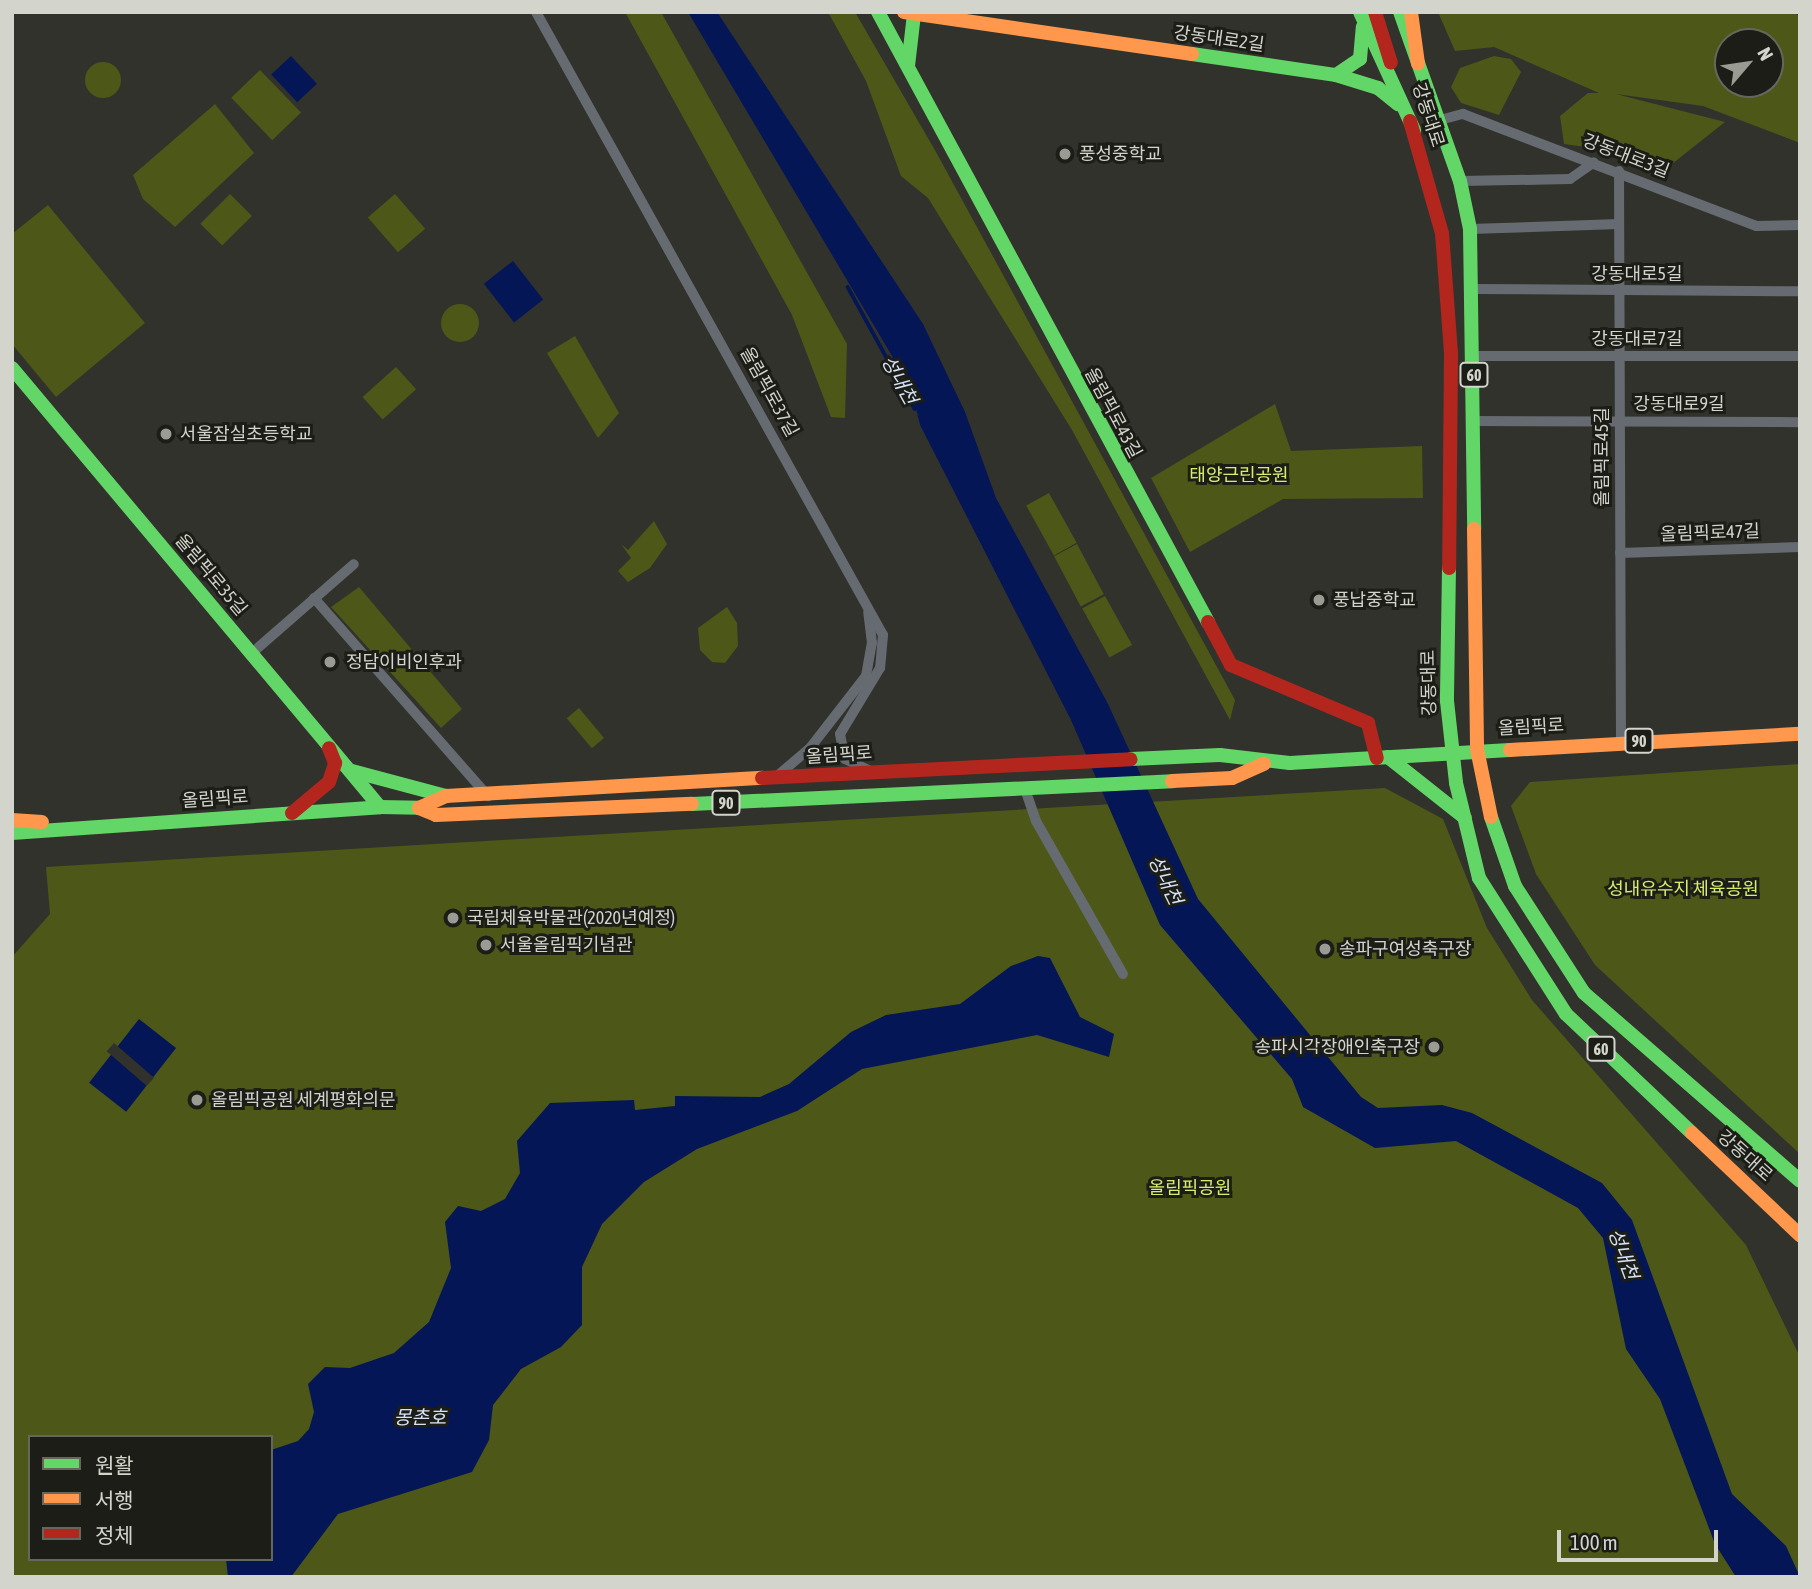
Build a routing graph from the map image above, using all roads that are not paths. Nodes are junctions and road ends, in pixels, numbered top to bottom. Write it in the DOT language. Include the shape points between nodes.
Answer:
graph roads {
  1 [pos="536,12"];
  2 [pos="878,12"];
  3 [pos="1400,12"];
  4 [pos="1411,12"];
  5 [pos="909,13"];
  6 [pos="1366,15"];
  7 [pos="1418,64"];
  8 [pos="908,66"];
  9 [pos="1336,75"];
  10 [pos="1398,104"];
  11 [pos="1440,120"];
  12 [pos="1413,130"];
  13 [pos="1594,162"];
  14 [pos="1619,172"];
  15 [pos="1460,180"];
  16 [pos="1619,224"];
  17 [pos="1800,225"];
  18 [pos="1470,229"];
  19 [pos="1474,289"];
  20 [pos="1619,291"];
  21 [pos="1800,292"];
  22 [pos="1474,356"];
  23 [pos="1800,356"];
  24 [pos="1619,357"];
  25 [pos="12,368"];
  26 [pos="1475,421"];
  27 [pos="1619,422"];
  28 [pos="1800,422"];
  29 [pos="1800,547"];
  30 [pos="1620,553"];
  31 [pos="354,564"];
  32 [pos="314,598"];
  33 [pos="867,606"];
  34 [pos="252,653"];
  35 [pos="1800,734"];
  36 [pos="326,740"];
  37 [pos="1621,742"];
  38 [pos="1478,749"];
  39 [pos="1451,752"];
  40 [pos="1382,758"];
  41 [pos="1264,764"];
  42 [pos="351,771"];
  43 [pos="874,772"];
  44 [pos="772,780"];
  45 [pos="1029,789"];
  46 [pos="446,796"];
  47 [pos="488,796"];
  48 [pos="380,807"];
  49 [pos="419,808"];
  50 [pos="292,813"];
  51 [pos="1465,818"];
  52 [pos="12,820"];
  53 [pos="87,826"];
  54 [pos="12,833"];
  55 [pos="1123,974"];
  56 [pos="1800,1181"];
  57 [pos="1800,1234"];
  1 -- 33 [label="street, 올림픽로37길"];
  2 -- 8 [label="main road, 올림픽로43길"];
  3 -- 7 [label="main road, 강동대로 / 60"];
  4 -- 7 [label="main road"];
  5 -- 8 [label="main road"];
  5 -- 9 [label="main road, 강동대로2길"];
  6 -- 9 [label="main road" via="1360,58"];
  6 -- 10 [label="main road"];
  6 -- 12 [label="main road, 강동대로 / 60"];
  7 -- 11 [label="main road, 강동대로 / 60"];
  8 -- 40 [label="main road, 올림픽로43길" via="1230,665 1368,723"];
  9 -- 10 [label="main road, 강동대로2길" via="1378,88"];
  10 -- 12 [label="main road"];
  11 -- 13 [label="street, 강동대로3길" via="1463,114"];
  11 -- 15 [label="main road, 강동대로 / 60"];
  12 -- 39 [label="main road, 강동대로 / 60" via="1442,233 1451,354"];
  13 -- 14 [label="street, 강동대로3길"];
  13 -- 15 [label="street" via="1570,179"];
  14 -- 16 [label="street, 올림픽로45길"];
  14 -- 17 [label="street, 강동대로3길" via="1756,226"];
  15 -- 18 [label="main road, 강동대로 / 60"];
  16 -- 18 [label="street"];
  16 -- 20 [label="street, 올림픽로45길"];
  18 -- 19 [label="main road, 강동대로 / 60"];
  19 -- 20 [label="street, 강동대로5길"];
  19 -- 22 [label="main road, 강동대로 / 60"];
  20 -- 21 [label="street, 강동대로5길"];
  20 -- 24 [label="street, 올림픽로45길"];
  22 -- 24 [label="street, 강동대로7길"];
  22 -- 26 [label="main road, 강동대로 / 60"];
  23 -- 24 [label="street, 강동대로7길"];
  24 -- 27 [label="street, 올림픽로45길"];
  25 -- 34 [label="main road, 올림픽로35길"];
  26 -- 27 [label="street, 강동대로9길"];
  26 -- 38 [label="main road, 강동대로 / 60"];
  27 -- 28 [label="street, 강동대로9길"];
  27 -- 30 [label="street, 올림픽로45길"];
  29 -- 30 [label="street, 올림픽로47길"];
  30 -- 37 [label="street, 올림픽로45길"];
  31 -- 32 [label="street"];
  32 -- 34 [label="street"];
  32 -- 47 [label="street"];
  33 -- 43 [label="street" via="883,635 880,668 840,734 839,746 845,759"];
  33 -- 44 [label="street, 올림픽로37길" via="872,643 866,676 810,748"];
  34 -- 36 [label="main road, 올림픽로35길"];
  35 -- 37 [label="main road, 올림픽로 / 90"];
  36 -- 42 [label="main road, 올림픽로35길"];
  36 -- 50 [label="main road" via="335,763 329,782"];
  37 -- 38 [label="main road, 올림픽로 / 90"];
  38 -- 39 [label="main road, 올림픽로 / 90"];
  38 -- 56 [label="main road, 강동대로 / 60" via="1490,813 1515,886 1584,993"];
  39 -- 40 [label="main road, 올림픽로 / 90"];
  39 -- 51 [label="main road, 강동대로 / 60"];
  40 -- 41 [label="main road, 올림픽로 / 90"];
  40 -- 51 [label="main road"];
  41 -- 43 [label="main road, 올림픽로 / 90" via="1220,755"];
  41 -- 45 [label="main road, 올림픽로 / 90" via="1232,778"];
  42 -- 46 [label="main road"];
  42 -- 48 [label="main road, 올림픽로35길"];
  43 -- 44 [label="main road, 올림픽로 / 90"];
  44 -- 47 [label="main road, 올림픽로 / 90"];
  45 -- 49 [label="main road, 올림픽로 / 90" via="490,814 436,815"];
  45 -- 55 [label="street" via="1035,821"];
  46 -- 47 [label="main road, 올림픽로 / 90"];
  46 -- 49 [label="main road, 올림픽로 / 90"];
  48 -- 49 [label="main road, 올림픽로 / 90"];
  48 -- 50 [label="main road, 올림픽로 / 90"];
  50 -- 53 [label="main road, 올림픽로 / 90"];
  51 -- 57 [label="main road, 강동대로 / 60" via="1479,878 1566,1014"];
  52 -- 53 [label="main road, 90"];
  53 -- 54 [label="main road, 올림픽로 / 90"];
}
